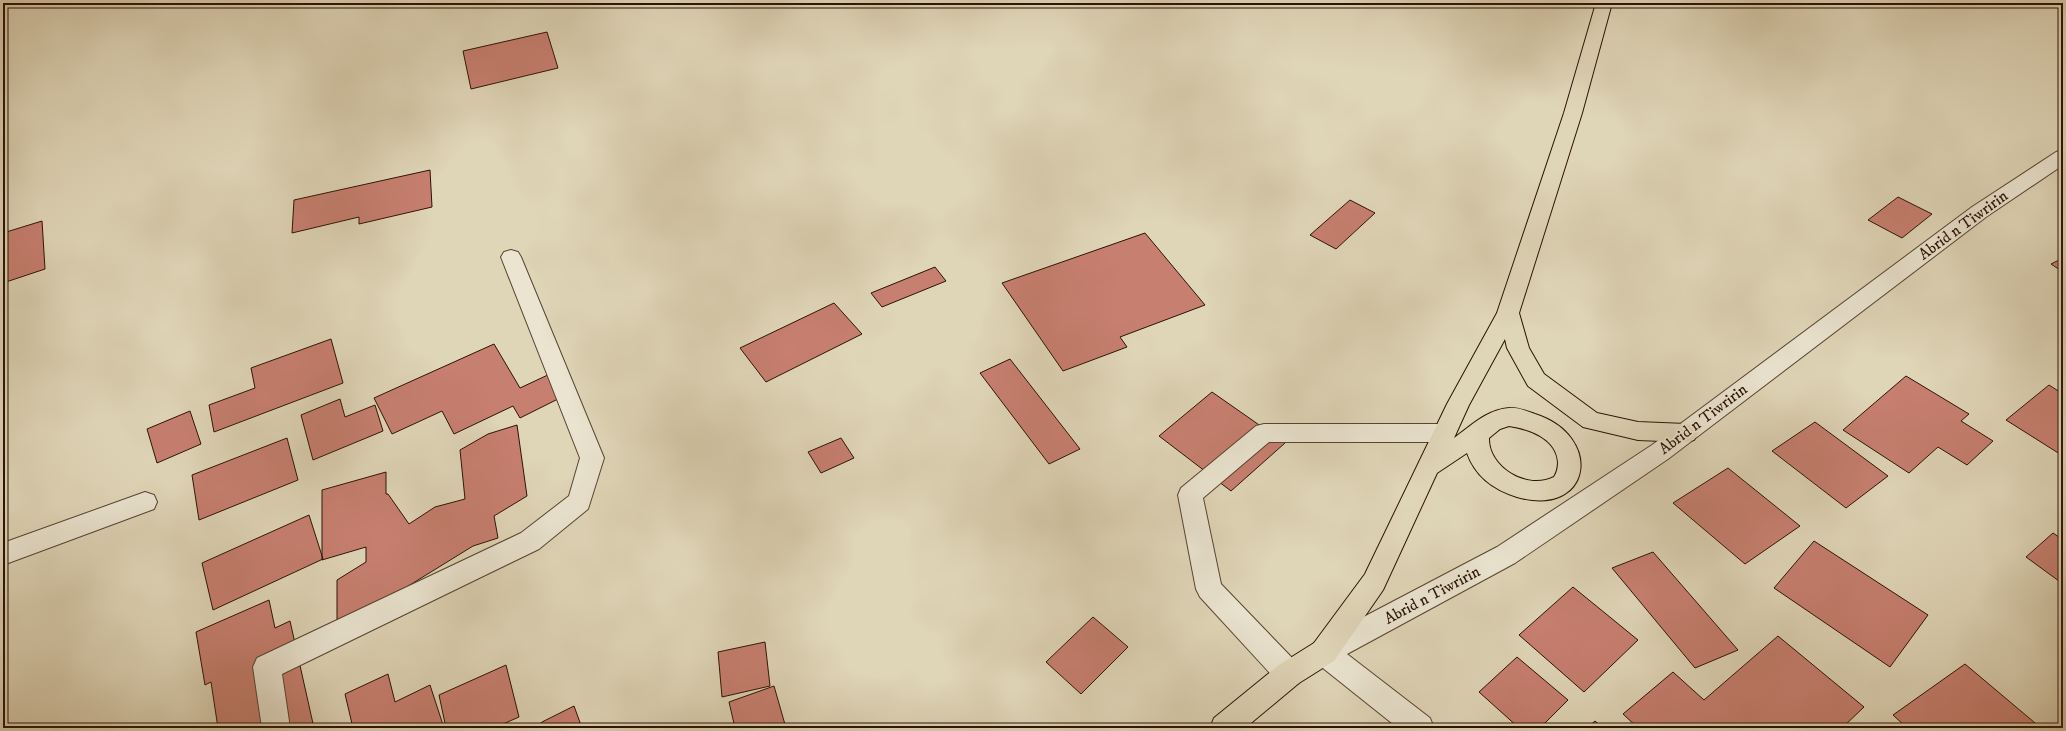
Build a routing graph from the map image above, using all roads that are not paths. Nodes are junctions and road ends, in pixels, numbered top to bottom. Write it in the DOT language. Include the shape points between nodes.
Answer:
graph roads {
  1 [pos="1604,3"];
  2 [pos="2063,156"];
  3 [pos="511,257"];
  4 [pos="1508,313"];
  5 [pos="1524,419"];
  6 [pos="1591,421"];
  7 [pos="1444,433"];
  8 [pos="1479,433"];
  9 [pos="1686,433"];
  10 [pos="1429,466"];
  11 [pos="145,502"];
  12 [pos="3,554"];
  13 [pos="1324,652"];
  14 [pos="1289,674"];
  15 [pos="276,728"];
  16 [pos="1224,728"];
  17 [pos="1420,728"];
  1 -- 4 [label="main road" via="1573,113"];
  2 -- 9 [label="street, Abrid n Tiwririn" via="1980,212"];
  3 -- 15 [label="street" via="592,458 579,502 530,541 267,667"];
  4 -- 6 [label="main road" via="1518,348 1536,380"];
  4 -- 7 [label="main road"];
  5 -- 6 [label="main road"];
  5 -- 8 [label="main road" via="1496,419"];
  5 -- 8 [label="main road" via="1552,431 1569,453 1571,466 1567,477 1558,485 1545,490 1529,490 1512,486 1497,477 1479,455 1476,444"];
  6 -- 9 [label="main road" via="1638,431"];
  7 -- 10 [label="main road"];
  7 -- 14 [label="street" via="1264,433 1190,495 1209,589"];
  8 -- 10 [label="main road"];
  9 -- 13 [label="street, Abrid n Tiwririn" via="1506,555"];
  10 -- 13 [label="main road" via="1374,582"];
  11 -- 12 [label="street"];
  13 -- 14 [label="main road"];
  13 -- 17 [label="street"];
  14 -- 16 [label="main road"];
}
